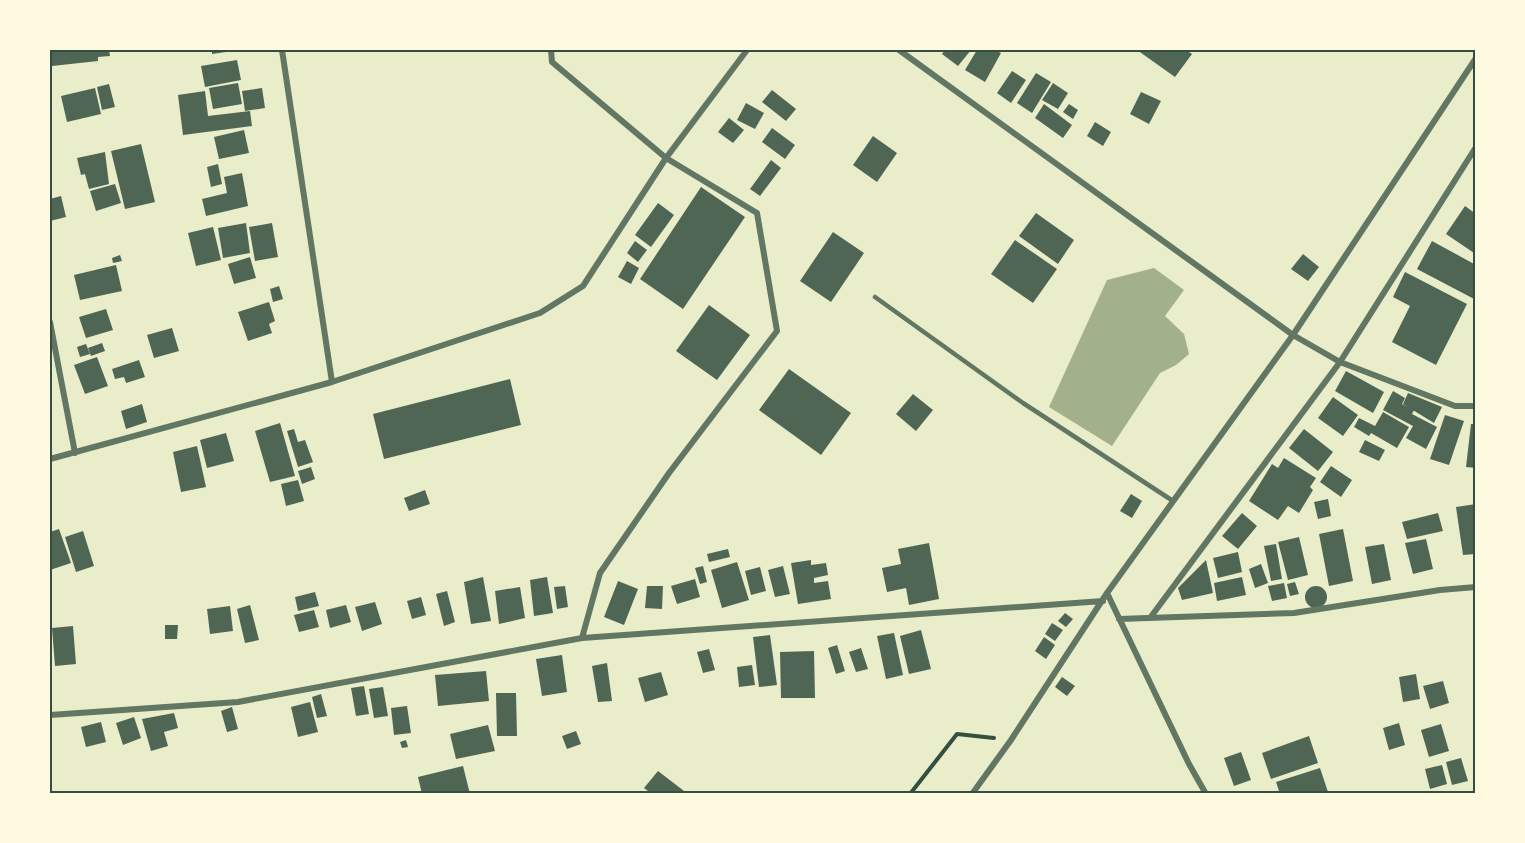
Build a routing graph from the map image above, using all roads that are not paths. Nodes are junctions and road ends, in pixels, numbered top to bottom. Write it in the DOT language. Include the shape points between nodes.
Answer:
graph roads {
  1 [pos="282,50"];
  2 [pos="551,50"];
  3 [pos="747,50"];
  4 [pos="899,50"];
  5 [pos="1476,58"];
  6 [pos="1476,147"];
  7 [pos="666,158"];
  8 [pos="875,297"];
  9 [pos="50,322"];
  10 [pos="1293,335"];
  11 [pos="1340,362"];
  12 [pos="332,382"];
  13 [pos="1476,406"];
  14 [pos="75,453"];
  15 [pos="50,459"];
  16 [pos="1173,501"];
  17 [pos="1476,587"];
  18 [pos="1107,592"];
  19 [pos="1103,601"];
  20 [pos="1150,618"];
  21 [pos="1119,619"];
  22 [pos="582,639"];
  23 [pos="50,715"];
  24 [pos="972,794"];
  25 [pos="1206,794"];
  1 -- 12 [label="street"];
  2 -- 7 [label="street" via="552,62"];
  3 -- 7 [label="street"];
  4 -- 10 [label="street"];
  5 -- 10 [label="street"];
  6 -- 11 [label="street"];
  7 -- 12 [label="street" via="583,286 540,313"];
  7 -- 22 [label="street" via="757,213 777,331 669,473 600,573"];
  8 -- 16 [label="lane" via="1023,404"];
  9 -- 14 [label="street"];
  10 -- 11 [label="street"];
  10 -- 16 [label="street"];
  11 -- 13 [label="street" via="1455,406"];
  11 -- 20 [label="street"];
  12 -- 14 [label="street"];
  14 -- 15 [label="street"];
  16 -- 18 [label="street"];
  17 -- 20 [label="street" via="1294,614"];
  18 -- 19 [label="street"];
  18 -- 21 [label="street"];
  19 -- 22 [label="street"];
  19 -- 24 [label="street"];
  20 -- 21 [label="street"];
  21 -- 25 [label="street"];
  22 -- 23 [label="street" via="238,702"];
}
